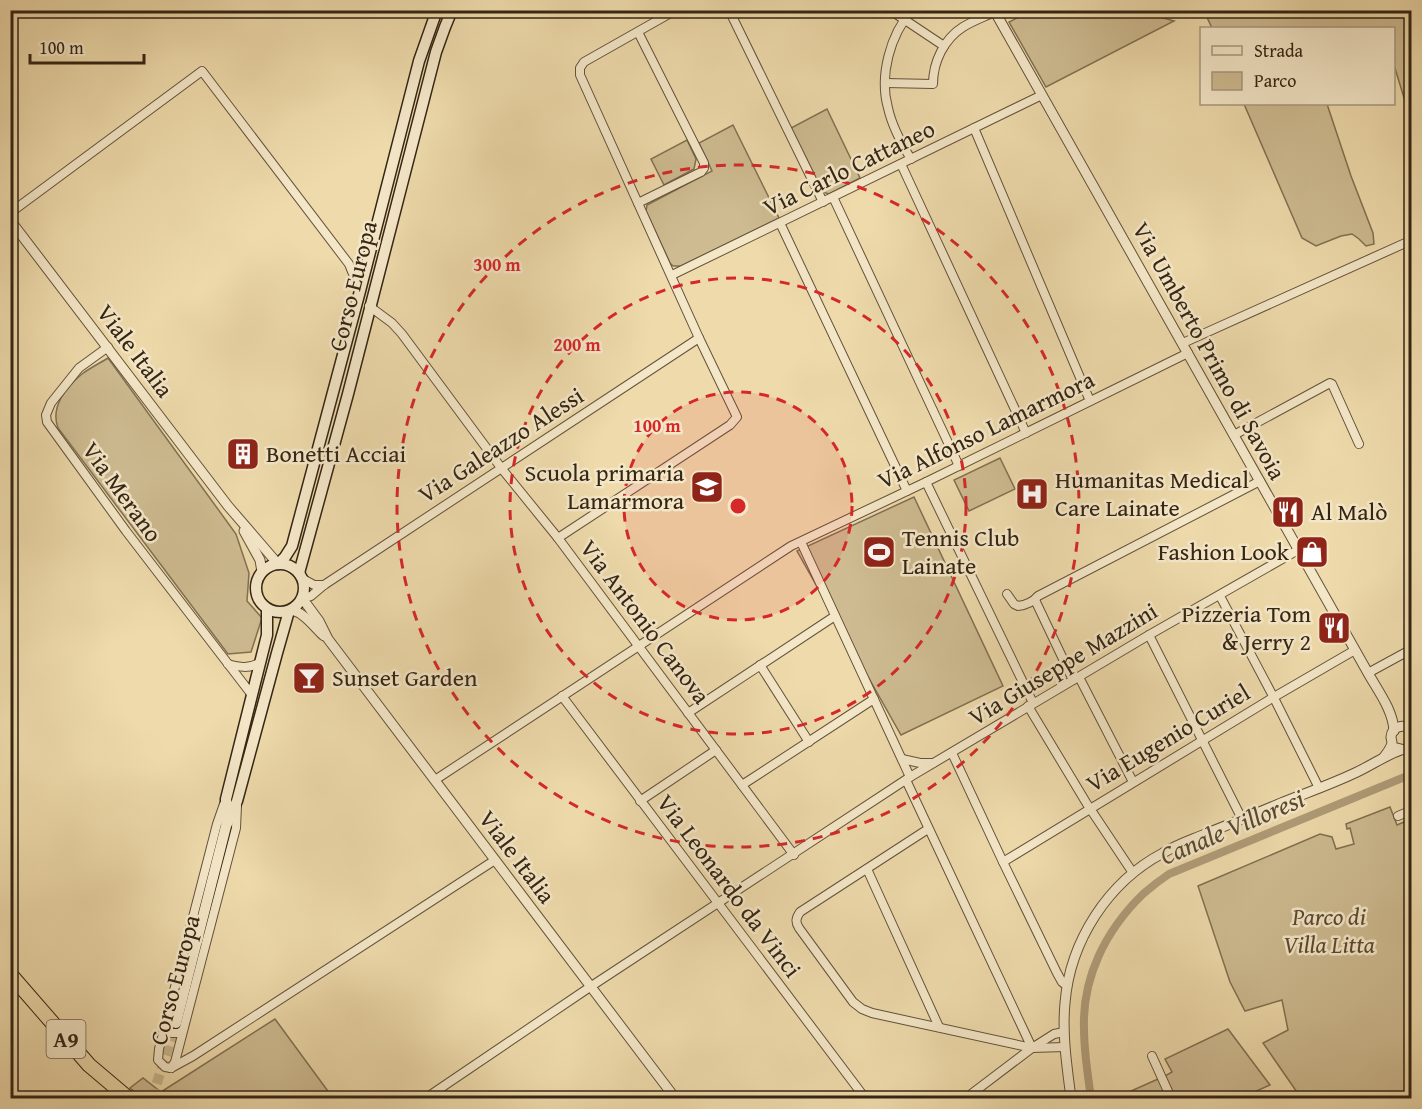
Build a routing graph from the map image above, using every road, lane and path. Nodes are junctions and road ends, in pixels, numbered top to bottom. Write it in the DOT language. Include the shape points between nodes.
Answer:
graph roads {
  1 [pos="437,10"];
  2 [pos="452,10"];
  3 [pos="676,10"];
  4 [pos="729,10"];
  5 [pos="890,10"];
  6 [pos="912,10"];
  7 [pos="996,11"];
  8 [pos="979,14"];
  9 [pos="904,20"];
  10 [pos="638,32"];
  11 [pos="944,46"];
  12 [pos="886,83"];
  13 [pos="1042,95"];
  14 [pos="974,128"];
  15 [pos="911,159"];
  16 [pos="901,164"];
  17 [pos="833,197"];
  18 [pos="823,202"];
  19 [pos="638,203"];
  20 [pos="10,213"];
  21 [pos="10,220"];
  22 [pos="780,223"];
  23 [pos="1412,240"];
  24 [pos="672,275"];
  25 [pos="360,291"];
  26 [pos="369,306"];
  27 [pos="699,338"];
  28 [pos="1183,343"];
  29 [pos="108,347"];
  30 [pos="1188,353"];
  31 [pos="1090,401"];
  32 [pos="1026,433"];
  33 [pos="1234,435"];
  34 [pos="1359,444"];
  35 [pos="959,466"];
  36 [pos="502,469"];
  37 [pos="1260,481"];
  38 [pos="926,482"];
  39 [pos="907,491"];
  40 [pos="228,506"];
  41 [pos="558,538"];
  42 [pos="801,542"];
  43 [pos="1298,550"];
  44 [pos="278,564"];
  45 [pos="262,572"];
  46 [pos="301,576"];
  47 [pos="324,585"];
  48 [pos="1007,594"];
  49 [pos="1220,596"];
  50 [pos="302,598"];
  51 [pos="1035,600"];
  52 [pos="267,609"];
  53 [pos="291,610"];
  54 [pos="835,616"];
  55 [pos="1149,635"];
  56 [pos="328,639"];
  57 [pos="638,647"];
  58 [pos="1412,649"];
  59 [pos="1355,650"];
  60 [pos="260,663"];
  61 [pos="228,664"];
  62 [pos="760,665"];
  63 [pos="1368,673"];
  64 [pos="1076,679"];
  65 [pos="252,695"];
  66 [pos="562,696"];
  67 [pos="1274,697"];
  68 [pos="874,699"];
  69 [pos="1031,704"];
  70 [pos="1389,711"];
  71 [pos="688,713"];
  72 [pos="1408,728"];
  73 [pos="1394,731"];
  74 [pos="1203,740"];
  75 [pos="809,741"];
  76 [pos="1392,742"];
  77 [pos="1412,747"];
  78 [pos="716,750"];
  79 [pos="1401,750"];
  80 [pos="952,753"];
  81 [pos="1384,757"];
  82 [pos="902,759"];
  83 [pos="934,763"];
  84 [pos="908,779"];
  85 [pos="435,780"];
  86 [pos="1133,782"];
  87 [pos="742,785"];
  88 [pos="1318,788"];
  89 [pos="232,800"];
  90 [pos="640,801"];
  91 [pos="1090,809"];
  92 [pos="1412,810"];
  93 [pos="1398,816"];
  94 [pos="1242,819"];
  95 [pos="928,829"];
  96 [pos="794,855"];
  97 [pos="495,860"];
  98 [pos="1003,862"];
  99 [pos="867,869"];
  100 [pos="1133,873"];
  101 [pos="719,903"];
  102 [pos="10,974"];
  103 [pos="1067,986"];
  104 [pos="590,987"];
  105 [pos="175,1026"];
  106 [pos="939,1027"];
  107 [pos="1064,1032"];
  108 [pos="1065,1047"];
  109 [pos="1032,1048"];
  110 [pos="1152,1056"];
  111 [pos="171,1068"];
  112 [pos="128,1098"];
  113 [pos="426,1098"];
  114 [pos="675,1098"];
  115 [pos="864,1098"];
  116 [pos="966,1098"];
  117 [pos="1071,1098"];
  118 [pos="1171,1098"];
  1 -- 25 [label="main road, Corso Europa" via="419,60"];
  2 -- 26 [label="main road, Corso Europa" via="439,40"];
  3 -- 10 [label="street"];
  4 -- 18 [label="street"];
  5 -- 9 [label="street"];
  6 -- 9 [label="street"];
  7 -- 8 [label="street"];
  7 -- 13 [label="street, Via Umberto Primo di Savoia"];
  8 -- 11 [label="street"];
  9 -- 11 [label="street"];
  9 -- 12 [label="street" via="887,62"];
  10 -- 19 [label="street" via="580,68"];
  10 -- 19 [label="street" via="704,163 701,172"];
  11 -- 12 [label="street" via="936,62 933,84"];
  12 -- 15 [label="street" via="891,120"];
  13 -- 14 [label="street, Via Carlo Cattaneo"];
  13 -- 28 [label="street, Via Umberto Primo di Savoia"];
  14 -- 15 [label="street, Via Carlo Cattaneo"];
  14 -- 31 [label="street"];
  15 -- 16 [label="street, Via Carlo Cattaneo"];
  16 -- 17 [label="street, Via Carlo Cattaneo"];
  16 -- 32 [label="street"];
  17 -- 18 [label="street, Via Carlo Cattaneo"];
  17 -- 35 [label="street"];
  18 -- 22 [label="street, Via Carlo Cattaneo"];
  19 -- 24 [label="street"];
  20 -- 25 [label="street" via="202,71 349,264"];
  21 -- 29 [label="street, Viale Italia"];
  22 -- 24 [label="street, Via Carlo Cattaneo"];
  22 -- 39 [label="street"];
  23 -- 28 [label="street"];
  24 -- 27 [label="street"];
  25 -- 44 [label="main road, Corso Europa" via="291,546"];
  26 -- 36 [label="street, Via Antonio Canova" via="397,327"];
  26 -- 46 [label="main road, Corso Europa"];
  27 -- 36 [label="street, Via Galeazzo Alessi"];
  27 -- 41 [label="street" via="737,417"];
  28 -- 30 [label="street, Via Umberto Primo di Savoia"];
  29 -- 40 [label="street, Viale Italia"];
  29 -- 61 [label="street, Via Merano" via="79,368 51,404 47,422"];
  30 -- 31 [label="street, Via Alfonso Lamarmora"];
  30 -- 33 [label="street, Via Umberto Primo di Savoia"];
  31 -- 32 [label="street, Via Alfonso Lamarmora"];
  32 -- 35 [label="street, Via Alfonso Lamarmora"];
  33 -- 34 [label="street" via="1330,383"];
  33 -- 37 [label="street, Via Umberto Primo di Savoia"];
  35 -- 38 [label="street, Via Alfonso Lamarmora"];
  36 -- 41 [label="street, Via Antonio Canova"];
  36 -- 47 [label="street, Via Galeazzo Alessi"];
  37 -- 43 [label="street, Via Umberto Primo di Savoia"];
  37 -- 51 [label="street"];
  38 -- 39 [label="street, Via Alfonso Lamarmora"];
  38 -- 69 [label="street"];
  39 -- 42 [label="street, Via Alfonso Lamarmora"];
  40 -- 44 [label="street, Viale Italia"];
  40 -- 45 [label="street, Viale Italia" via="255,551"];
  41 -- 57 [label="street, Via Antonio Canova"];
  42 -- 54 [label="street"];
  42 -- 57 [label="street, Via Alfonso Lamarmora"];
  43 -- 49 [label="street, Via Giuseppe Mazzini"];
  43 -- 59 [label="street, Via Umberto Primo di Savoia"];
  44 -- 45 [label="main road"];
  44 -- 46 [label="main road" via="287,565"];
  45 -- 52 [label="main road" via="255,592"];
  46 -- 47 [label="street" via="314,585"];
  46 -- 50 [label="main road"];
  47 -- 50 [label="street, Via Galeazzo Alessi"];
  48 -- 51 [label="street" via="1017,606"];
  49 -- 55 [label="street, Via Giuseppe Mazzini"];
  49 -- 67 [label="street"];
  50 -- 53 [label="main road"];
  50 -- 56 [label="street, Viale Italia"];
  51 -- 64 [label="street"];
  52 -- 53 [label="main road" via="278,613"];
  52 -- 60 [label="main road, Corso Europa" via="267,634"];
  53 -- 56 [label="street, Viale Italia" via="300,612"];
  53 -- 89 [label="main road, Corso Europa"];
  54 -- 62 [label="street"];
  54 -- 68 [label="street"];
  55 -- 64 [label="street, Via Giuseppe Mazzini"];
  55 -- 74 [label="street"];
  56 -- 85 [label="street, Viale Italia"];
  57 -- 66 [label="street, Via Alfonso Lamarmora"];
  57 -- 71 [label="street, Via Antonio Canova"];
  58 -- 63 [label="street"];
  59 -- 63 [label="street, Via Umberto Primo di Savoia"];
  59 -- 67 [label="street, Via Eugenio Curiel"];
  60 -- 61 [label="street" via="244,667"];
  60 -- 65 [label="main road, Corso Europa"];
  61 -- 65 [label="street, Via Merano"];
  62 -- 71 [label="street"];
  62 -- 75 [label="street"];
  63 -- 70 [label="street, Via Umberto Primo di Savoia"];
  64 -- 69 [label="street, Via Giuseppe Mazzini"];
  64 -- 86 [label="street"];
  65 -- 89 [label="main road, Corso Europa"];
  66 -- 85 [label="street, Via Alfonso Lamarmora"];
  66 -- 90 [label="street, Via Leonardo da Vinci"];
  67 -- 74 [label="street, Via Eugenio Curiel"];
  67 -- 88 [label="street"];
  68 -- 75 [label="street"];
  68 -- 82 [label="street"];
  69 -- 80 [label="street, Via Giuseppe Mazzini"];
  69 -- 91 [label="street"];
  70 -- 72 [label="street, Via Umberto Primo di Savoia"];
  70 -- 73 [label="street, Via Umberto Primo di Savoia"];
  71 -- 78 [label="street, Via Antonio Canova"];
  72 -- 73 [label="street" via="1400,726"];
  73 -- 76 [label="street"];
  74 -- 86 [label="street, Via Eugenio Curiel"];
  74 -- 94 [label="street"];
  75 -- 87 [label="street"];
  76 -- 79 [label="street"];
  76 -- 81 [label="street"];
  77 -- 79 [label="street"];
  78 -- 87 [label="street, Via Antonio Canova"];
  78 -- 90 [label="street"];
  79 -- 81 [label="street"];
  80 -- 83 [label="street, Via Giuseppe Mazzini"];
  80 -- 98 [label="street"];
  81 -- 88 [label="street"];
  82 -- 83 [label="street"];
  82 -- 84 [label="street"];
  83 -- 84 [label="street, Via Giuseppe Mazzini"];
  84 -- 95 [label="street"];
  84 -- 96 [label="street, Via Giuseppe Mazzini"];
  85 -- 97 [label="street, Viale Italia"];
  86 -- 91 [label="street, Via Eugenio Curiel"];
  87 -- 96 [label="street, Via Antonio Canova"];
  88 -- 94 [label="street"];
  89 -- 105 [label="main road"];
  89 -- 105 [label="street, Corso Europa" via="217,824"];
  89 -- 105 [label="street, Corso Europa" via="236,828"];
  90 -- 101 [label="street, Via Leonardo da Vinci"];
  91 -- 98 [label="street, Via Eugenio Curiel"];
  91 -- 100 [label="street"];
  92 -- 93 [label="street"];
  94 -- 100 [label="street" via="1162,853"];
  95 -- 99 [label="street"];
  95 -- 109 [label="street"];
  96 -- 101 [label="street, Via Giuseppe Mazzini"];
  97 -- 104 [label="street, Viale Italia"];
  97 -- 111 [label="street"];
  98 -- 103 [label="street"];
  99 -- 106 [label="street"];
  99 -- 106 [label="street" via="801,912 797,925 862,1009"];
  100 -- 103 [label="street" via="1108,898 1083,934"];
  101 -- 104 [label="street, Via Giuseppe Mazzini"];
  101 -- 115 [label="street, Via Leonardo da Vinci"];
  102 -- 112 [label="highway, A9" via="89,1065"];
  103 -- 107 [label="street"];
  104 -- 113 [label="street, Via Giuseppe Mazzini"];
  104 -- 114 [label="street, Viale Italia"];
  105 -- 111 [label="street, Corso Europa" via="175,1062"];
  105 -- 111 [label="street, Corso Europa" via="159,1049 158,1060"];
  106 -- 109 [label="street"];
  107 -- 108 [label="street"];
  107 -- 109 [label="street"];
  108 -- 109 [label="street"];
  108 -- 117 [label="street"];
  109 -- 116 [label="street"];
  110 -- 118 [label="street"];
}
